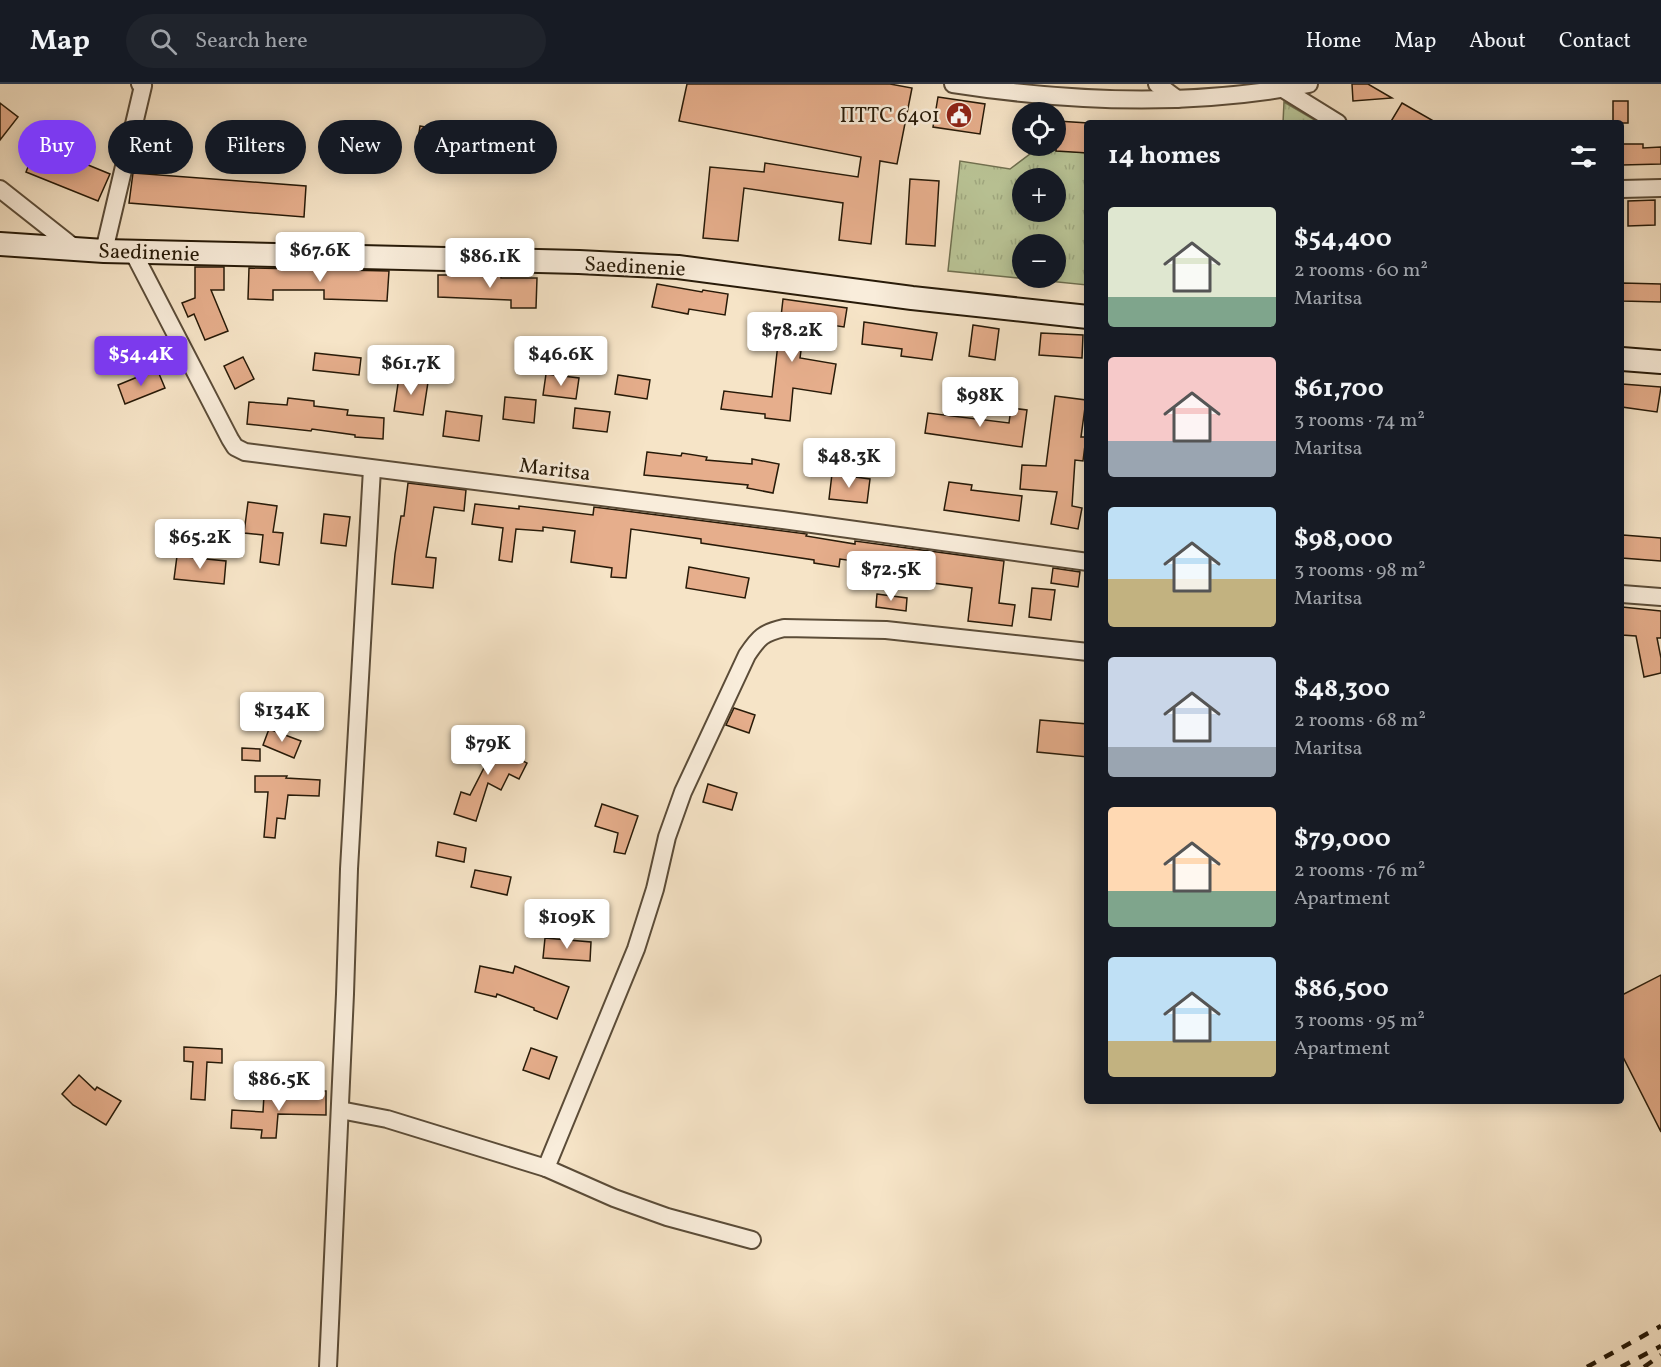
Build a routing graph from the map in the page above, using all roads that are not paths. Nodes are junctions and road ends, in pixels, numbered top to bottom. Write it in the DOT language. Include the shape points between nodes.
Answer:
graph roads {
  1 [pos="953,84"];
  2 [pos="1157,84"];
  3 [pos="1309,84"];
  4 [pos="142,85"];
  5 [pos="1283,89"];
  6 [pos="1177,99"];
  7 [pos="1333,120"];
  8 [pos="1661,188"];
  9 [pos="0,189"];
  10 [pos="1624,189"];
  11 [pos="0,244"];
  12 [pos="76,249"];
  13 [pos="104,251"];
  14 [pos="133,252"];
  15 [pos="1084,317"];
  16 [pos="1624,359"];
  17 [pos="1661,362"];
  18 [pos="372,469"];
  19 [pos="1084,561"];
  20 [pos="1624,594"];
  21 [pos="1661,597"];
  22 [pos="1084,652"];
  23 [pos="340,1110"];
  24 [pos="546,1168"];
  25 [pos="752,1240"];
  26 [pos="328,1367"];
  1 -- 6 [label="street" via="1034,96"];
  2 -- 6 [label="street"];
  3 -- 5 [label="street"];
  4 -- 13 [label="street"];
  5 -- 6 [label="street"];
  5 -- 7 [label="street"];
  8 -- 10 [label="street"];
  9 -- 12 [label="street"];
  11 -- 12 [label="street, Saedinenie"];
  12 -- 13 [label="street, Saedinenie"];
  13 -- 14 [label="street, Saedinenie"];
  14 -- 15 [label="street, Saedinenie" via="678,267 922,300"];
  14 -- 18 [label="street, Maritsa" via="235,447 245,452"];
  16 -- 17 [label="street"];
  18 -- 19 [label="street, Maritsa"];
  18 -- 23 [label="street" via="349,869"];
  20 -- 21 [label="street"];
  22 -- 24 [label="street" via="886,630 784,628 758,638 683,792 636,950"];
  23 -- 24 [label="street" via="387,1119"];
  23 -- 26 [label="street"];
  24 -- 25 [label="street" via="667,1217"];
}
